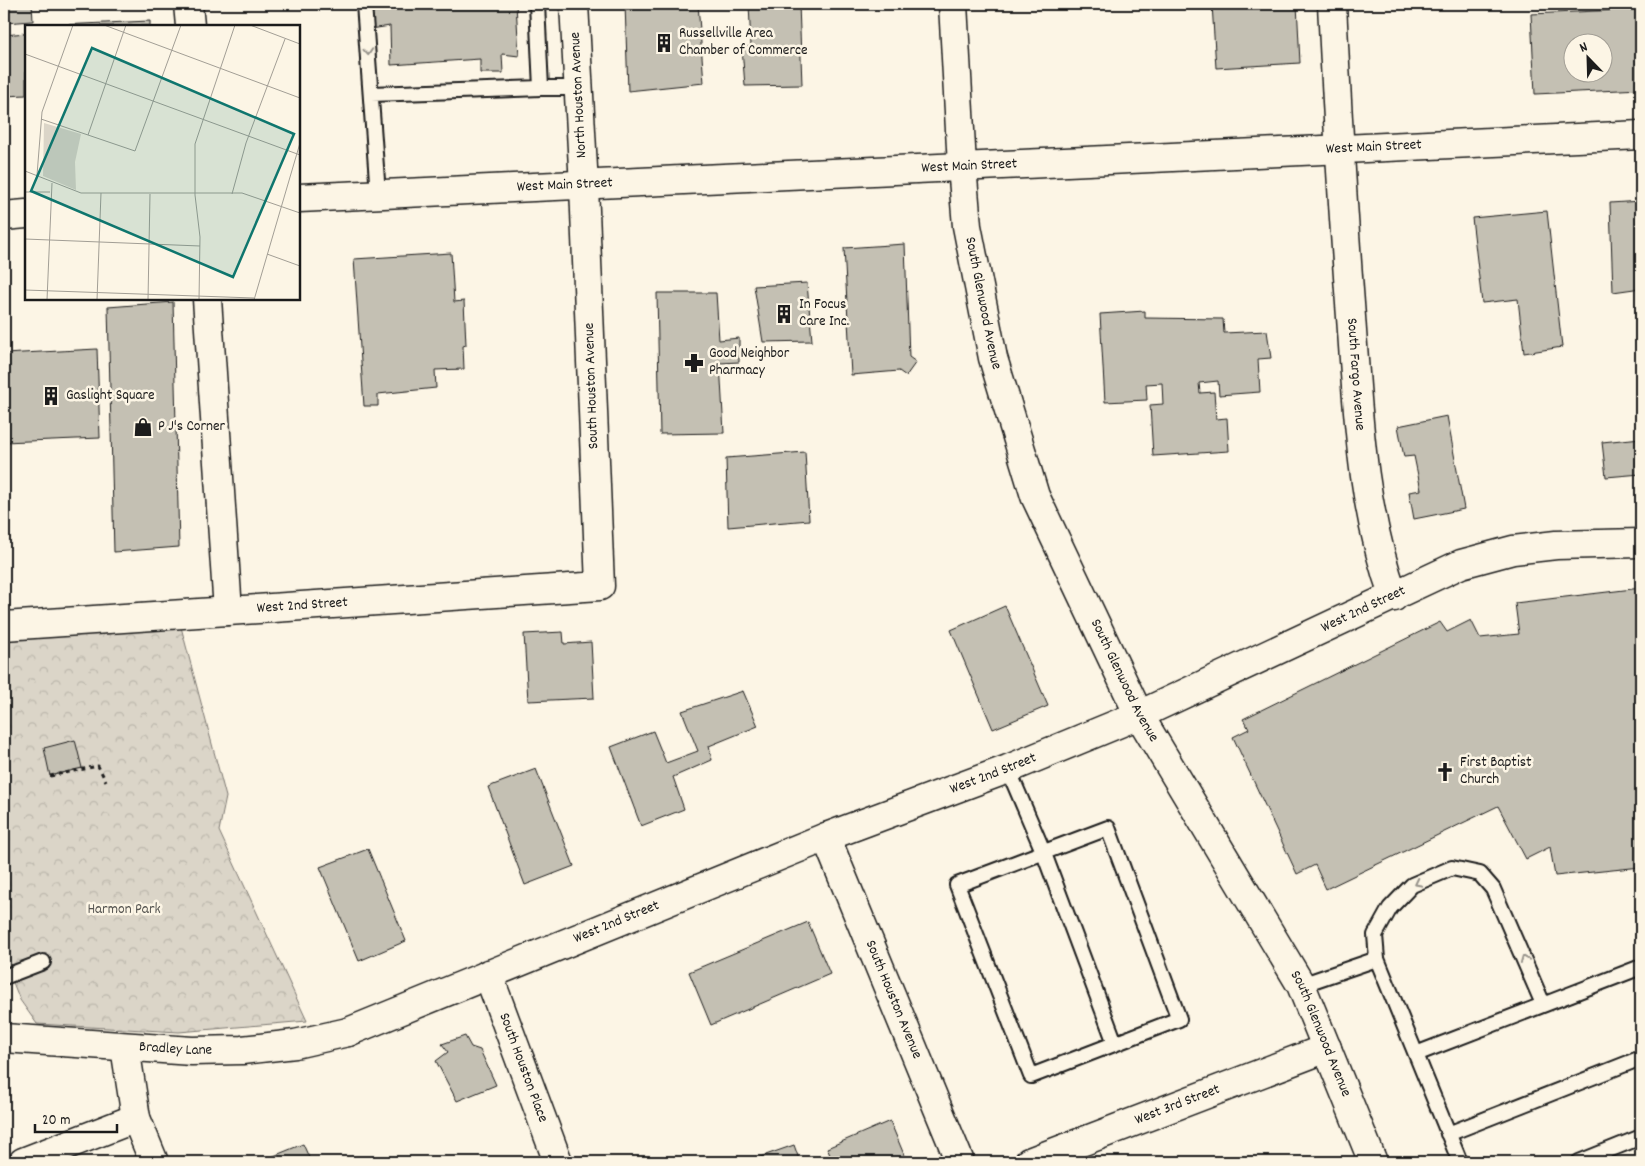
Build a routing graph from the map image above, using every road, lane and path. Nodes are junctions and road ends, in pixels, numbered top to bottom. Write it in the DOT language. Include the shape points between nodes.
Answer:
graph roads {
  1 [pos="188,4"];
  2 [pos="364,4"];
  3 [pos="537,4"];
  4 [pos="574,4"];
  5 [pos="953,4"];
  6 [pos="1332,4"];
  7 [pos="190,25"];
  8 [pos="541,88"];
  9 [pos="578,88"];
  10 [pos="371,94"];
  11 [pos="1641,135"];
  12 [pos="1339,149"];
  13 [pos="962,166"];
  14 [pos="584,186"];
  15 [pos="378,194"];
  16 [pos="300,198"];
  17 [pos="25,214"];
  18 [pos="4,216"];
  19 [pos="207,300"];
  20 [pos="1641,543"];
  21 [pos="600,586"];
  22 [pos="1394,597"];
  23 [pos="228,611"];
  24 [pos="4,626"];
  25 [pos="1139,715"];
  26 [pos="1008,768"];
  27 [pos="50,776"];
  28 [pos="106,781"];
  29 [pos="826,837"];
  30 [pos="1043,851"];
  31 [pos="1378,959"];
  32 [pos="43,962"];
  33 [pos="1641,967"];
  34 [pos="488,974"];
  35 [pos="4,977"];
  36 [pos="1301,985"];
  37 [pos="1543,1004"];
  38 [pos="348,1032"];
  39 [pos="4,1038"];
  40 [pos="1115,1043"];
  41 [pos="125,1046"];
  42 [pos="1327,1048"];
  43 [pos="1416,1054"];
  44 [pos="1641,1058"];
  45 [pos="136,1118"];
  46 [pos="1448,1134"];
  47 [pos="1641,1137"];
  48 [pos="23,1162"];
  49 [pos="154,1162"];
  50 [pos="558,1162"];
  51 [pos="960,1162"];
  52 [pos="1029,1162"];
  53 [pos="1373,1162"];
  54 [pos="1460,1162"];
  55 [pos="1579,1162"];
  1 -- 7 [label="street"];
  2 -- 10 [label="lane, one-way"];
  3 -- 8 [label="lane"];
  4 -- 9 [label="street, North Houston Avenue"];
  5 -- 13 [label="street, South Glenwood Avenue"];
  6 -- 12 [label="street, South Fargo Avenue"];
  8 -- 9 [label="lane"];
  8 -- 10 [label="lane"];
  9 -- 14 [label="street, North Houston Avenue"];
  10 -- 15 [label="lane"];
  11 -- 12 [label="street, West Main Street"];
  12 -- 13 [label="street, West Main Street"];
  12 -- 22 [label="street, South Fargo Avenue" via="1360,437 1369,508 1381,561"];
  13 -- 14 [label="street, West Main Street"];
  13 -- 25 [label="street, South Glenwood Avenue" via="968,226 993,358 1035,496"];
  14 -- 15 [label="street, West Main Street"];
  14 -- 21 [label="street, South Houston Avenue"];
  15 -- 16 [label="street, West Main Street"];
  17 -- 18 [label="street"];
  19 -- 23 [label="street"];
  20 -- 22 [label="street, West 2nd Street" via="1556,545 1513,550 1461,564"];
  21 -- 23 [label="street, West 2nd Street"];
  22 -- 25 [label="street, West 2nd Street"];
  23 -- 24 [label="street, West 2nd Street"];
  25 -- 26 [label="street, West 2nd Street"];
  25 -- 36 [label="street, South Glenwood Avenue"];
  26 -- 29 [label="street, West 2nd Street"];
  26 -- 30 [label="lane"];
  27 -- 28 [label="path" via="98,766"];
  29 -- 34 [label="street, West 2nd Street"];
  29 -- 51 [label="street, South Houston Avenue"];
  30 -- 40 [label="lane"];
  30 -- 40 [label="lane" via="1108,828 1179,1019"];
  30 -- 40 [label="lane" via="957,885 1031,1076"];
  31 -- 36 [label="lane"];
  37 -- 31 [label="lane, one-way" via="1493,889 1480,874 1452,868 1412,885 1390,908 1375,935"];
  31 -- 43 [label="lane"];
  32 -- 35 [label="lane"];
  33 -- 37 [label="lane"];
  34 -- 38 [label="street, West 2nd Street"];
  34 -- 50 [label="street, South Houston Place"];
  36 -- 42 [label="street, South Glenwood Avenue"];
  37 -- 43 [label="lane"];
  38 -- 41 [label="street, Bradley Lane" via="296,1044 242,1050 192,1051"];
  39 -- 41 [label="street, Bradley Lane"];
  41 -- 45 [label="street"];
  42 -- 52 [label="street, West 3rd Street"];
  42 -- 53 [label="street, South Glenwood Avenue"];
  43 -- 46 [label="lane"];
  44 -- 46 [label="lane"];
  45 -- 48 [label="street"];
  45 -- 49 [label="street"];
  46 -- 54 [label="lane"];
  47 -- 55 [label="lane"];
}
